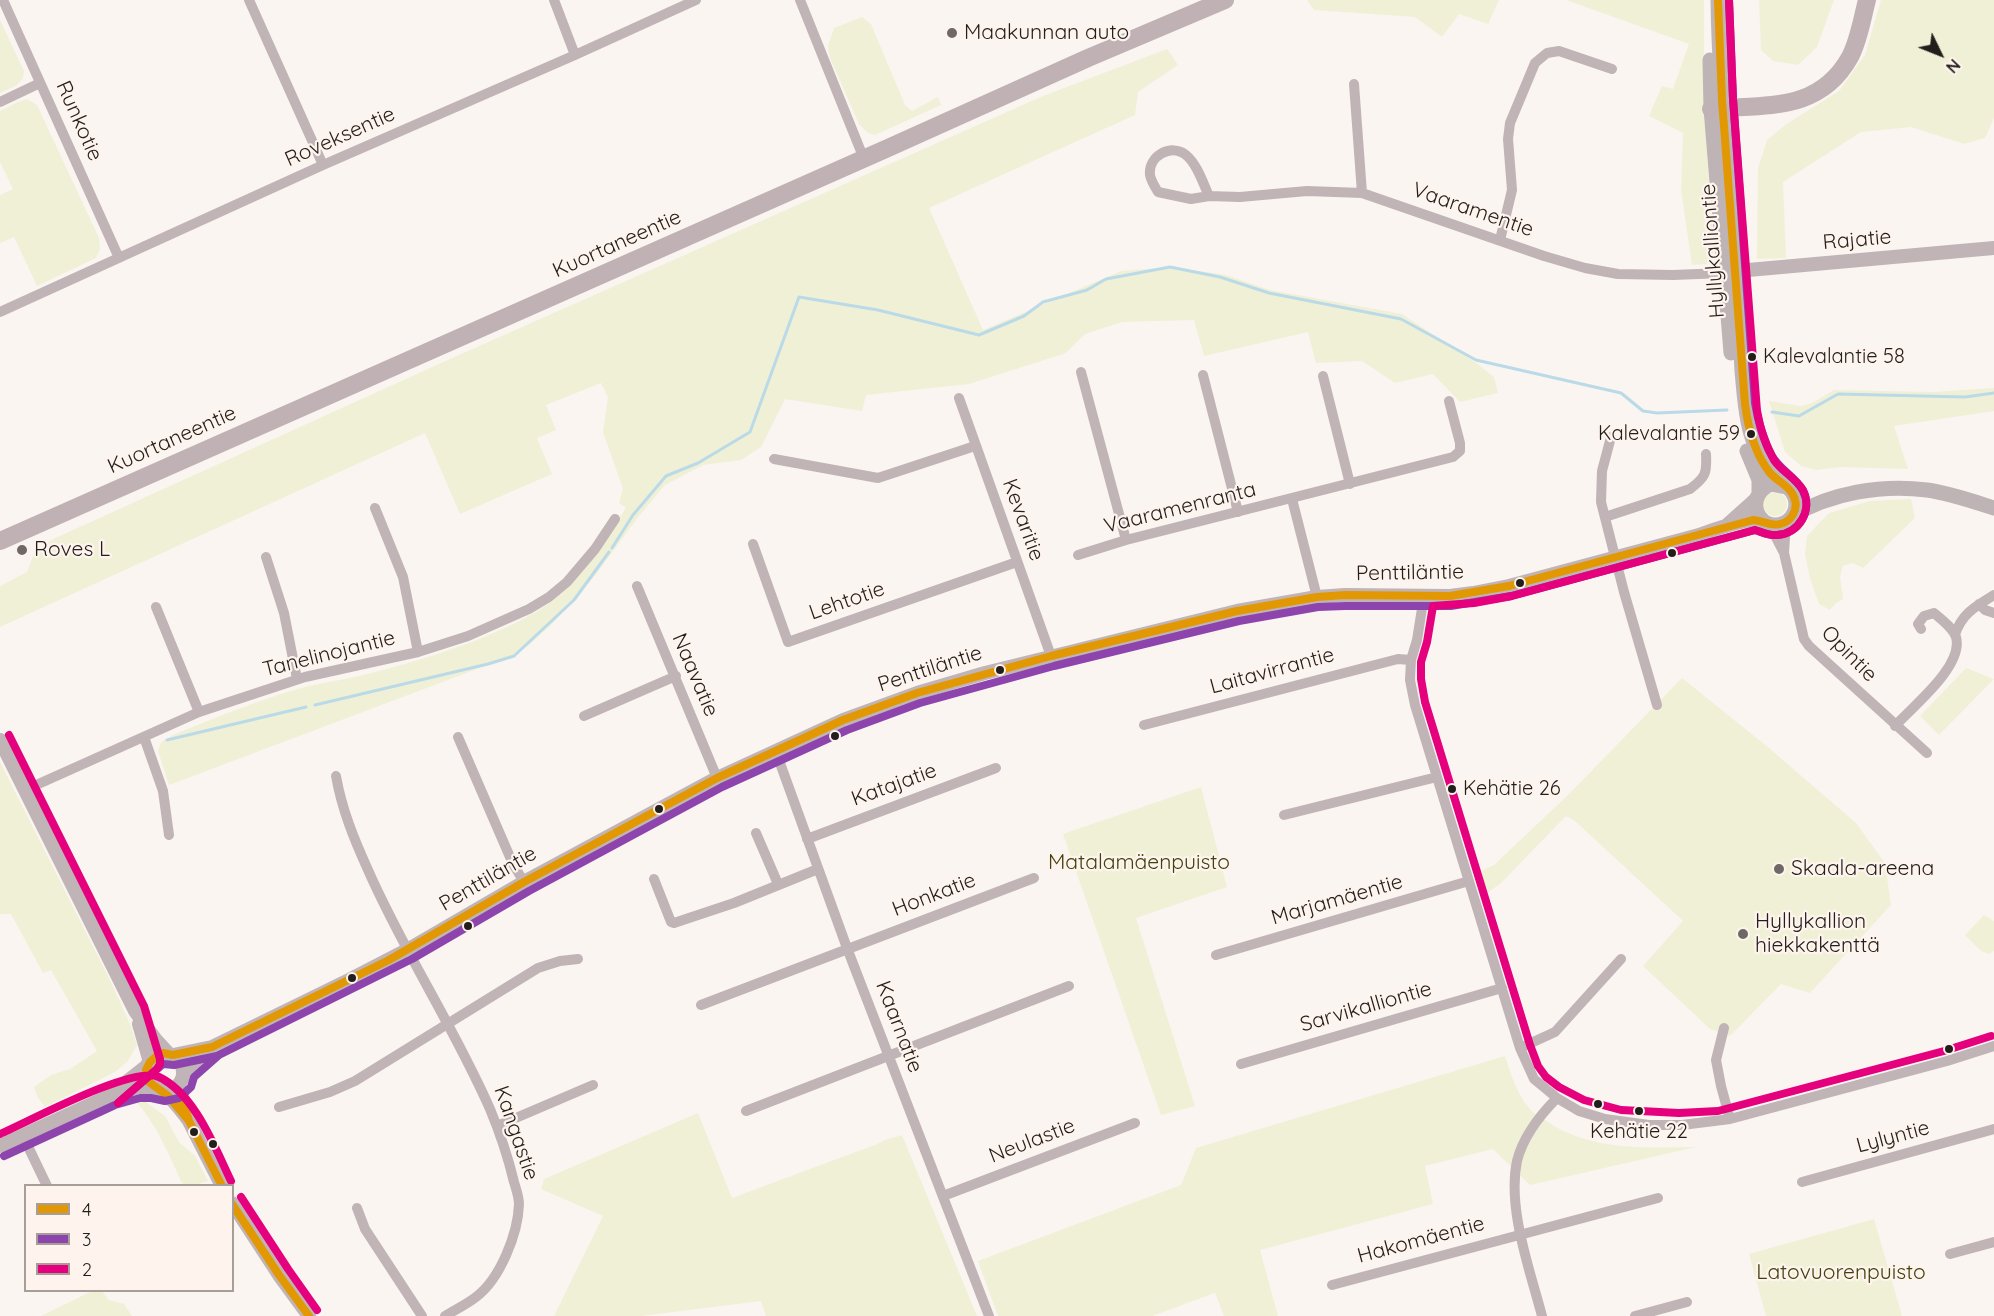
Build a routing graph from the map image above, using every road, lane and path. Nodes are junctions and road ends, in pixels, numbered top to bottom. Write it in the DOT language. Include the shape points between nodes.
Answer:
graph roads {
  1 [pos="3,0"];
  2 [pos="249,0"];
  3 [pos="554,0"];
  4 [pos="696,0"];
  5 [pos="800,0"];
  6 [pos="1225,0"];
  7 [pos="1710,0"];
  8 [pos="1718,0"];
  9 [pos="1867,0"];
  10 [pos="575,55"];
  11 [pos="1612,69"];
  12 [pos="40,83"];
  13 [pos="1354,84"];
  14 [pos="0,102"];
  15 [pos="1717,108"];
  16 [pos="864,159"];
  17 [pos="323,165"];
  18 [pos="1362,193"];
  19 [pos="1209,196"];
  20 [pos="1500,240"];
  21 [pos="1994,248"];
  22 [pos="119,258"];
  23 [pos="1730,272"];
  24 [pos="0,312"];
  25 [pos="1081,372"];
  26 [pos="1203,375"];
  27 [pos="1323,376"];
  28 [pos="959,398"];
  29 [pos="1449,401"];
  30 [pos="1611,437"];
  31 [pos="975,446"];
  32 [pos="1706,454"];
  33 [pos="774,459"];
  34 [pos="1350,484"];
  35 [pos="1789,489"];
  36 [pos="1757,496"];
  37 [pos="1292,499"];
  38 [pos="1828,499"];
  39 [pos="375,508"];
  40 [pos="1994,508"];
  41 [pos="1238,512"];
  42 [pos="1605,517"];
  43 [pos="615,519"];
  44 [pos="1789,519"];
  45 [pos="1765,522"];
  46 [pos="1725,526"];
  47 [pos="27,530"];
  48 [pos="1126,540"];
  49 [pos="0,541"];
  50 [pos="753,544"];
  51 [pos="0,548"];
  52 [pos="1784,553"];
  53 [pos="1078,555"];
  54 [pos="266,557"];
  55 [pos="1615,558"];
  56 [pos="1017,562"];
  57 [pos="637,586"];
  58 [pos="1994,595"];
  59 [pos="1424,596"];
  60 [pos="1317,597"];
  61 [pos="1979,604"];
  62 [pos="156,607"];
  63 [pos="1994,613"];
  64 [pos="1921,629"];
  65 [pos="1955,634"];
  66 [pos="418,652"];
  67 [pos="1051,656"];
  68 [pos="1411,660"];
  69 [pos="676,676"];
  70 [pos="297,679"];
  71 [pos="1657,705"];
  72 [pos="199,712"];
  73 [pos="584,716"];
  74 [pos="1144,725"];
  75 [pos="1895,726"];
  76 [pos="144,737"];
  77 [pos="458,737"];
  78 [pos="0,740"];
  79 [pos="776,752"];
  80 [pos="1926,753"];
  81 [pos="996,768"];
  82 [pos="336,776"];
  83 [pos="1437,777"];
  84 [pos="717,778"];
  85 [pos="25,790"];
  86 [pos="1284,815"];
  87 [pos="756,833"];
  88 [pos="169,835"];
  89 [pos="807,838"];
  90 [pos="818,869"];
  91 [pos="1034,878"];
  92 [pos="654,879"];
  93 [pos="1470,881"];
  94 [pos="524,882"];
  95 [pos="778,884"];
  96 [pos="847,948"];
  97 [pos="407,950"];
  98 [pos="1216,955"];
  99 [pos="578,959"];
  100 [pos="1621,959"];
  101 [pos="1069,987"];
  102 [pos="1502,988"];
  103 [pos="701,1005"];
  104 [pos="135,1011"];
  105 [pos="447,1024"];
  106 [pos="1724,1028"];
  107 [pos="1994,1046"];
  108 [pos="212,1047"];
  109 [pos="1520,1048"];
  110 [pos="171,1055"];
  111 [pos="889,1055"];
  112 [pos="149,1063"];
  113 [pos="1241,1064"];
  114 [pos="184,1071"];
  115 [pos="179,1085"];
  116 [pos="593,1085"];
  117 [pos="156,1088"];
  118 [pos="111,1095"];
  119 [pos="1557,1098"];
  120 [pos="279,1107"];
  121 [pos="746,1111"];
  122 [pos="1730,1119"];
  123 [pos="189,1121"];
  124 [pos="1135,1123"];
  125 [pos="497,1126"];
  126 [pos="1994,1129"];
  127 [pos="23,1136"];
  128 [pos="0,1146"];
  129 [pos="1802,1182"];
  130 [pos="47,1184"];
  131 [pos="221,1184"];
  132 [pos="943,1196"];
  133 [pos="1658,1198"];
  134 [pos="234,1206"];
  135 [pos="357,1208"];
  136 [pos="1521,1233"];
  137 [pos="1994,1242"];
  138 [pos="1950,1254"];
  139 [pos="1332,1285"];
  140 [pos="1687,1302"];
  141 [pos="309,1316"];
  142 [pos="422,1316"];
  143 [pos="445,1316"];
  144 [pos="989,1316"];
  145 [pos="1542,1316"];
  146 [pos="1635,1316"];
  1 -- 12 [label="street, Runkotie"];
  2 -- 17 [label="street"];
  3 -- 10 [label="street"];
  4 -- 10 [label="street, Roveksentie"];
  5 -- 16 [label="street"];
  6 -- 16 [label="highway, Kuortaneentie"];
  7 -- 15 [label="main road, Hyllykalliontie"];
  8 -- 15 [label="main road, Hyllykalliontie"];
  9 -- 15 [label="highway" via="1850,56 1819,91 1796,102"];
  10 -- 17 [label="street, Roveksentie"];
  11 -- 20 [label="street" via="1559,51 1547,53 1535,63 1510,123 1512,190"];
  12 -- 14 [label="street"];
  12 -- 22 [label="street, Runkotie"];
  13 -- 18 [label="street"];
  15 -- 23 [label="main road, Hyllykalliontie"];
  16 -- 47 [label="highway, Kuortaneentie"];
  17 -- 22 [label="street, Roveksentie"];
  18 -- 19 [label="street, Vaaramentie" via="1307,191"];
  18 -- 20 [label="street, Vaaramentie"];
  19 -- 19 [label="street, Vaaramentie" via="1187,156 1176,150 1163,152 1154,159 1150,177 1158,192 1191,199"];
  20 -- 23 [label="street, Vaaramentie" via="1575,265 1618,273"];
  21 -- 23 [label="street, Rajatie"];
  22 -- 24 [label="street, Roveksentie"];
  23 -- 35 [label="main road, Hyllykalliontie" via="1750,430 1767,468"];
  23 -- 36 [label="main road, Hyllykalliontie" via="1732,361 1743,436 1759,480"];
  25 -- 48 [label="street"];
  26 -- 41 [label="street"];
  27 -- 34 [label="street"];
  28 -- 31 [label="street, Kevaritie"];
  29 -- 34 [label="street, Vaaramenranta" via="1460,443 1460,451 1453,458"];
  30 -- 42 [label="street" via="1600,485"];
  31 -- 33 [label="street" via="878,478"];
  31 -- 56 [label="street, Kevaritie"];
  32 -- 42 [label="street" via="1707,472 1690,489"];
  34 -- 37 [label="street, Vaaramenranta"];
  35 -- 36 [label="main road" via="1772,484"];
  35 -- 38 [label="main road" via="1799,495"];
  35 -- 44 [label="main road" via="1796,508"];
  36 -- 45 [label="main road" via="1757,513"];
  36 -- 46 [label="street, Penttiläntie"];
  37 -- 41 [label="street, Vaaramenranta"];
  37 -- 60 [label="street"];
  38 -- 40 [label="main road" via="1893,487 1928,490"];
  38 -- 44 [label="main road"];
  39 -- 66 [label="street" via="403,577"];
  41 -- 48 [label="street, Vaaramenranta"];
  42 -- 55 [label="street"];
  43 -- 66 [label="street, Tanelinojantie" via="595,549 549,597 468,636"];
  44 -- 45 [label="main road" via="1778,525"];
  44 -- 52 [label="street, Opintie"];
  45 -- 46 [label="street, Penttiläntie"];
  45 -- 52 [label="street"];
  46 -- 55 [label="street, Penttiläntie"];
  47 -- 49 [label="highway, Kuortaneentie"];
  47 -- 51 [label="highway, Kuortaneentie"];
  48 -- 53 [label="street, Vaaramenranta"];
  50 -- 56 [label="street, Lehtotie" via="788,642"];
  52 -- 75 [label="street, Opintie" via="1804,639"];
  54 -- 70 [label="street" via="284,613"];
  55 -- 59 [label="street, Penttiläntie" via="1509,586"];
  55 -- 71 [label="street"];
  56 -- 67 [label="street, Kevaritie"];
  57 -- 69 [label="street, Naavatie"];
  58 -- 61 [label="street"];
  59 -- 60 [label="street, Penttiläntie"];
  59 -- 68 [label="street"];
  60 -- 67 [label="street, Penttiläntie" via="1237,611"];
  61 -- 63 [label="street"];
  61 -- 65 [label="street" via="1964,616"];
  62 -- 72 [label="street"];
  64 -- 65 [label="street" via="1918,624 1924,616 1934,613"];
  65 -- 75 [label="street" via="1957,649 1950,666"];
  66 -- 70 [label="street, Tanelinojantie"];
  67 -- 79 [label="street, Penttiläntie" via="917,693 843,720"];
  68 -- 74 [label="street, Laitavirrantie" via="1398,659"];
  68 -- 83 [label="street" via="1415,705"];
  69 -- 73 [label="street"];
  69 -- 84 [label="street, Naavatie"];
  70 -- 72 [label="street, Tanelinojantie"];
  72 -- 76 [label="street, Tanelinojantie"];
  75 -- 80 [label="street, Opintie"];
  76 -- 85 [label="street, Tanelinojantie"];
  76 -- 88 [label="street" via="163,791"];
  77 -- 94 [label="street"];
  78 -- 85 [label="street"];
  79 -- 84 [label="street, Penttiläntie"];
  79 -- 89 [label="street, Kaarnatie"];
  81 -- 89 [label="street, Katajatie"];
  82 -- 97 [label="street, Kangastie" via="347,824"];
  83 -- 86 [label="street"];
  83 -- 93 [label="street"];
  84 -- 94 [label="street, Penttiläntie"];
  85 -- 104 [label="street"];
  87 -- 95 [label="street"];
  89 -- 90 [label="street, Kaarnatie"];
  90 -- 95 [label="street"];
  90 -- 96 [label="street, Kaarnatie"];
  91 -- 96 [label="street, Honkatie"];
  92 -- 95 [label="street" via="674,923"];
  93 -- 98 [label="street, Marjamäentie"];
  93 -- 102 [label="street"];
  94 -- 97 [label="street, Penttiläntie"];
  96 -- 103 [label="street, Honkatie"];
  96 -- 111 [label="street, Kaarnatie"];
  97 -- 105 [label="street, Kangastie"];
  97 -- 108 [label="street, Penttiläntie"];
  99 -- 105 [label="street" via="538,968"];
  100 -- 109 [label="street" via="1555,1032"];
  101 -- 111 [label="street"];
  102 -- 109 [label="street"];
  102 -- 113 [label="street, Sarvikalliontie"];
  104 -- 110 [label="street"];
  104 -- 112 [label="street"];
  105 -- 120 [label="street" via="355,1081"];
  105 -- 125 [label="street, Kangastie"];
  106 -- 122 [label="street" via="1716,1060"];
  107 -- 122 [label="street"];
  108 -- 110 [label="street, Penttiläntie"];
  108 -- 114 [label="street, Penttiläntie"];
  109 -- 119 [label="street" via="1534,1079"];
  110 -- 112 [label="street" via="158,1055"];
  110 -- 114 [label="street"];
  111 -- 121 [label="street"];
  111 -- 132 [label="street, Kaarnatie"];
  112 -- 117 [label="street" via="147,1076"];
  112 -- 118 [label="street"];
  114 -- 115 [label="street"];
  115 -- 117 [label="street" via="170,1090"];
  115 -- 123 [label="street"];
  116 -- 125 [label="street"];
  117 -- 118 [label="street" via="139,1087"];
  117 -- 123 [label="street"];
  118 -- 127 [label="street"];
  119 -- 122 [label="street" via="1579,1111 1605,1119 1649,1125"];
  119 -- 136 [label="street" via="1528,1134 1518,1159 1514,1189"];
  123 -- 131 [label="street"];
  124 -- 132 [label="street, Neulastie"];
  125 -- 143 [label="street, Kangastie" via="519,1203 511,1244 494,1279 477,1297"];
  126 -- 129 [label="street, Lylyntie"];
  127 -- 128 [label="street"];
  127 -- 130 [label="street"];
  132 -- 144 [label="street, Kaarnatie"];
  133 -- 136 [label="street, Hakomäentie"];
  134 -- 141 [label="street"];
  135 -- 142 [label="street" via="365,1229"];
  136 -- 139 [label="street, Hakomäentie"];
  136 -- 145 [label="street"];
  137 -- 138 [label="street"];
  140 -- 146 [label="street"];
}
